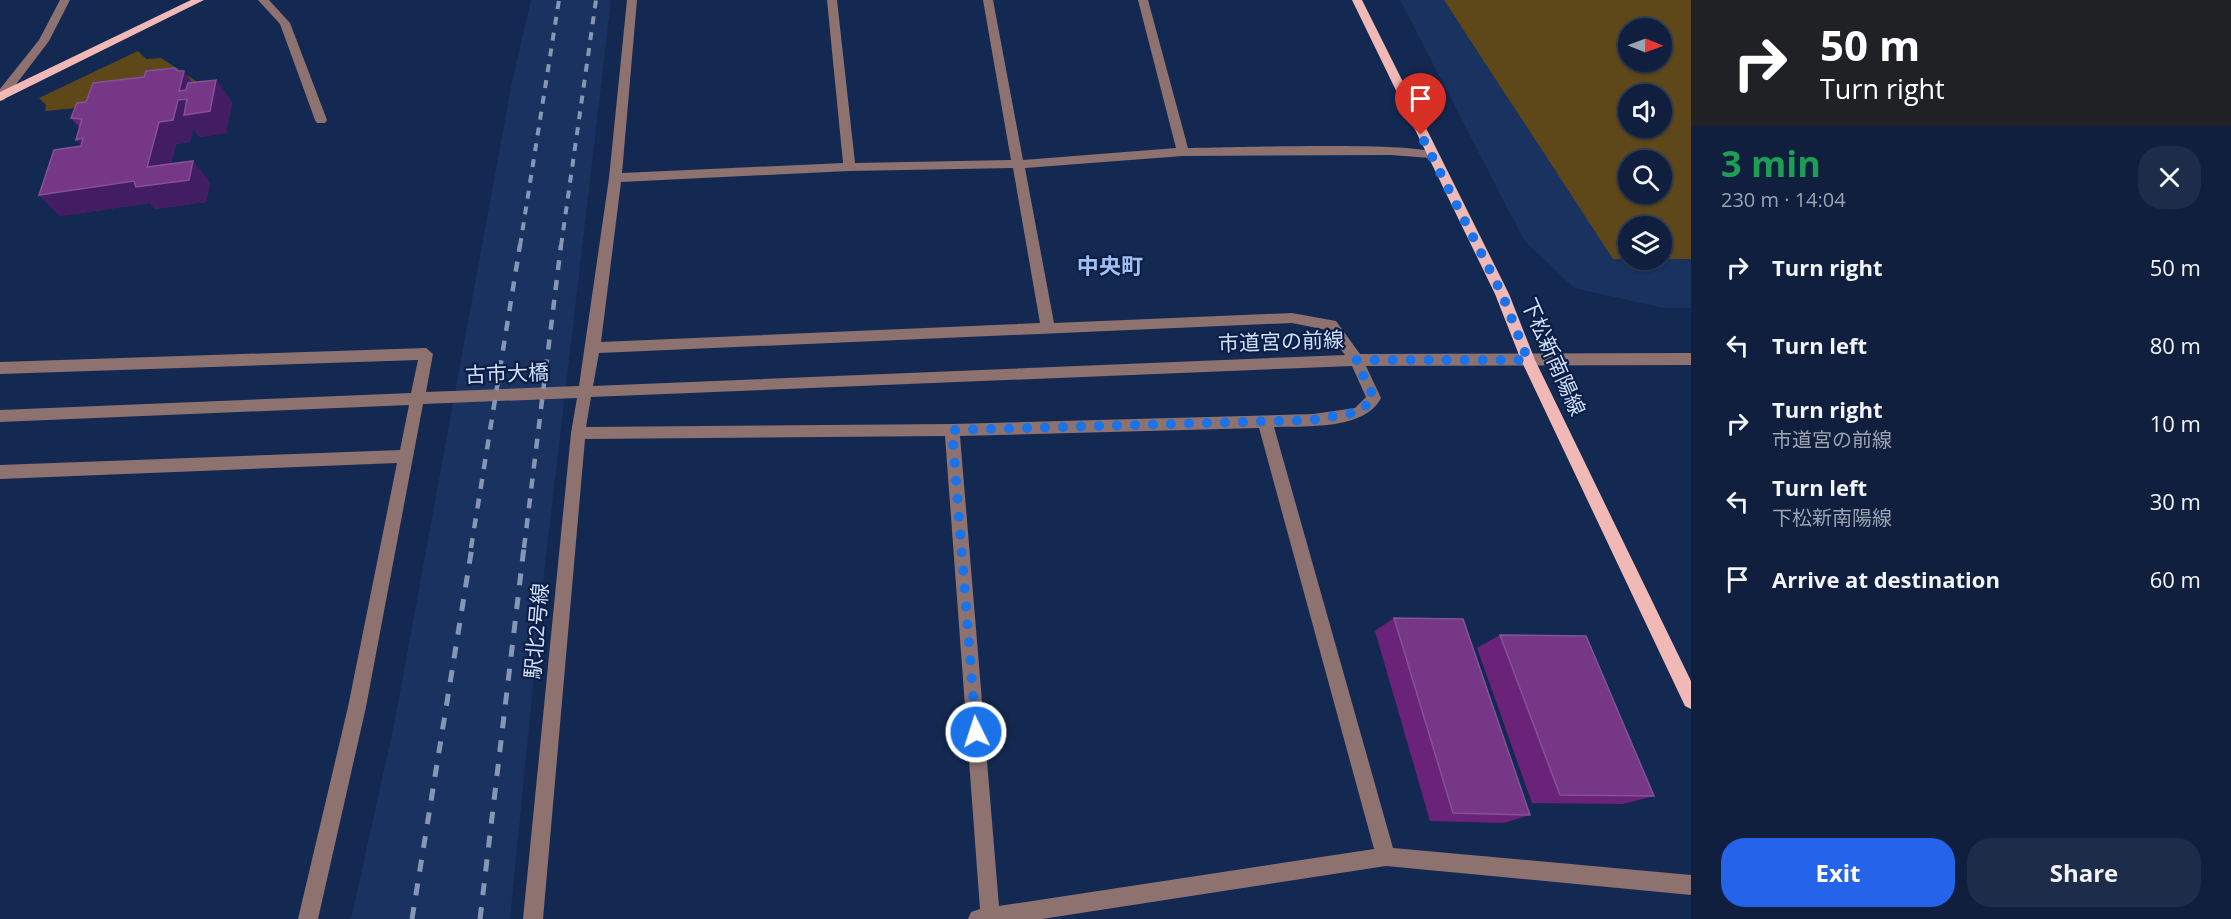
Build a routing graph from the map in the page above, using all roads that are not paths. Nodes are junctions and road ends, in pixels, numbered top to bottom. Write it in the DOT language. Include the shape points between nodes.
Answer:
graph roads {
  1 [pos="65,0"];
  2 [pos="199,0"];
  3 [pos="263,0"];
  4 [pos="632,0"];
  5 [pos="832,0"];
  6 [pos="988,0"];
  7 [pos="1143,0"];
  8 [pos="1357,0"];
  9 [pos="0,97"];
  10 [pos="321,120"];
  11 [pos="1183,152"];
  12 [pos="1430,154"];
  13 [pos="1020,164"];
  14 [pos="849,167"];
  15 [pos="615,178"];
  16 [pos="1048,327"];
  17 [pos="593,348"];
  18 [pos="1691,359"];
  19 [pos="1356,360"];
  20 [pos="1528,360"];
  21 [pos="0,368"];
  22 [pos="1016,374"];
  23 [pos="0,416"];
  24 [pos="1265,421"];
  25 [pos="952,430"];
  26 [pos="578,433"];
  27 [pos="404,456"];
  28 [pos="0,472"];
  29 [pos="1691,700"];
  30 [pos="1386,857"];
  31 [pos="1691,885"];
  32 [pos="984,918"];
  33 [pos="308,919"];
  34 [pos="533,919"];
  1 -- 9 [label="street" via="45,41"];
  2 -- 9 [label="main road"];
  3 -- 10 [label="street" via="285,23"];
  4 -- 15 [label="street, 駅北2号線"];
  5 -- 14 [label="street"];
  6 -- 13 [label="street"];
  7 -- 11 [label="street"];
  8 -- 12 [label="main road, 下松新南陽線"];
  11 -- 12 [label="street"];
  11 -- 13 [label="street"];
  12 -- 20 [label="main road, 下松新南陽線" via="1502,294"];
  13 -- 14 [label="street"];
  13 -- 16 [label="street"];
  14 -- 15 [label="street"];
  15 -- 17 [label="street, 駅北2号線"];
  16 -- 17 [label="street"];
  16 -- 19 [label="street" via="1292,318 1331,325"];
  17 -- 26 [label="street, 駅北2号線"];
  18 -- 20 [label="street, 市道宮の前線"];
  19 -- 20 [label="street, 市道宮の前線"];
  19 -- 22 [label="street, 市道宮の前線"];
  19 -- 24 [label="street" via="1374,398 1359,412 1312,420"];
  20 -- 29 [label="main road, 下松新南陽線"];
  21 -- 27 [label="street" via="426,354"];
  22 -- 23 [label="street, 古市大橋"];
  24 -- 25 [label="street"];
  24 -- 30 [label="street"];
  25 -- 26 [label="street"];
  25 -- 32 [label="street"];
  26 -- 34 [label="street, 駅北2号線"];
  27 -- 28 [label="street"];
  27 -- 33 [label="street" via="357,707"];
  30 -- 31 [label="street"];
  30 -- 32 [label="street"];
}
